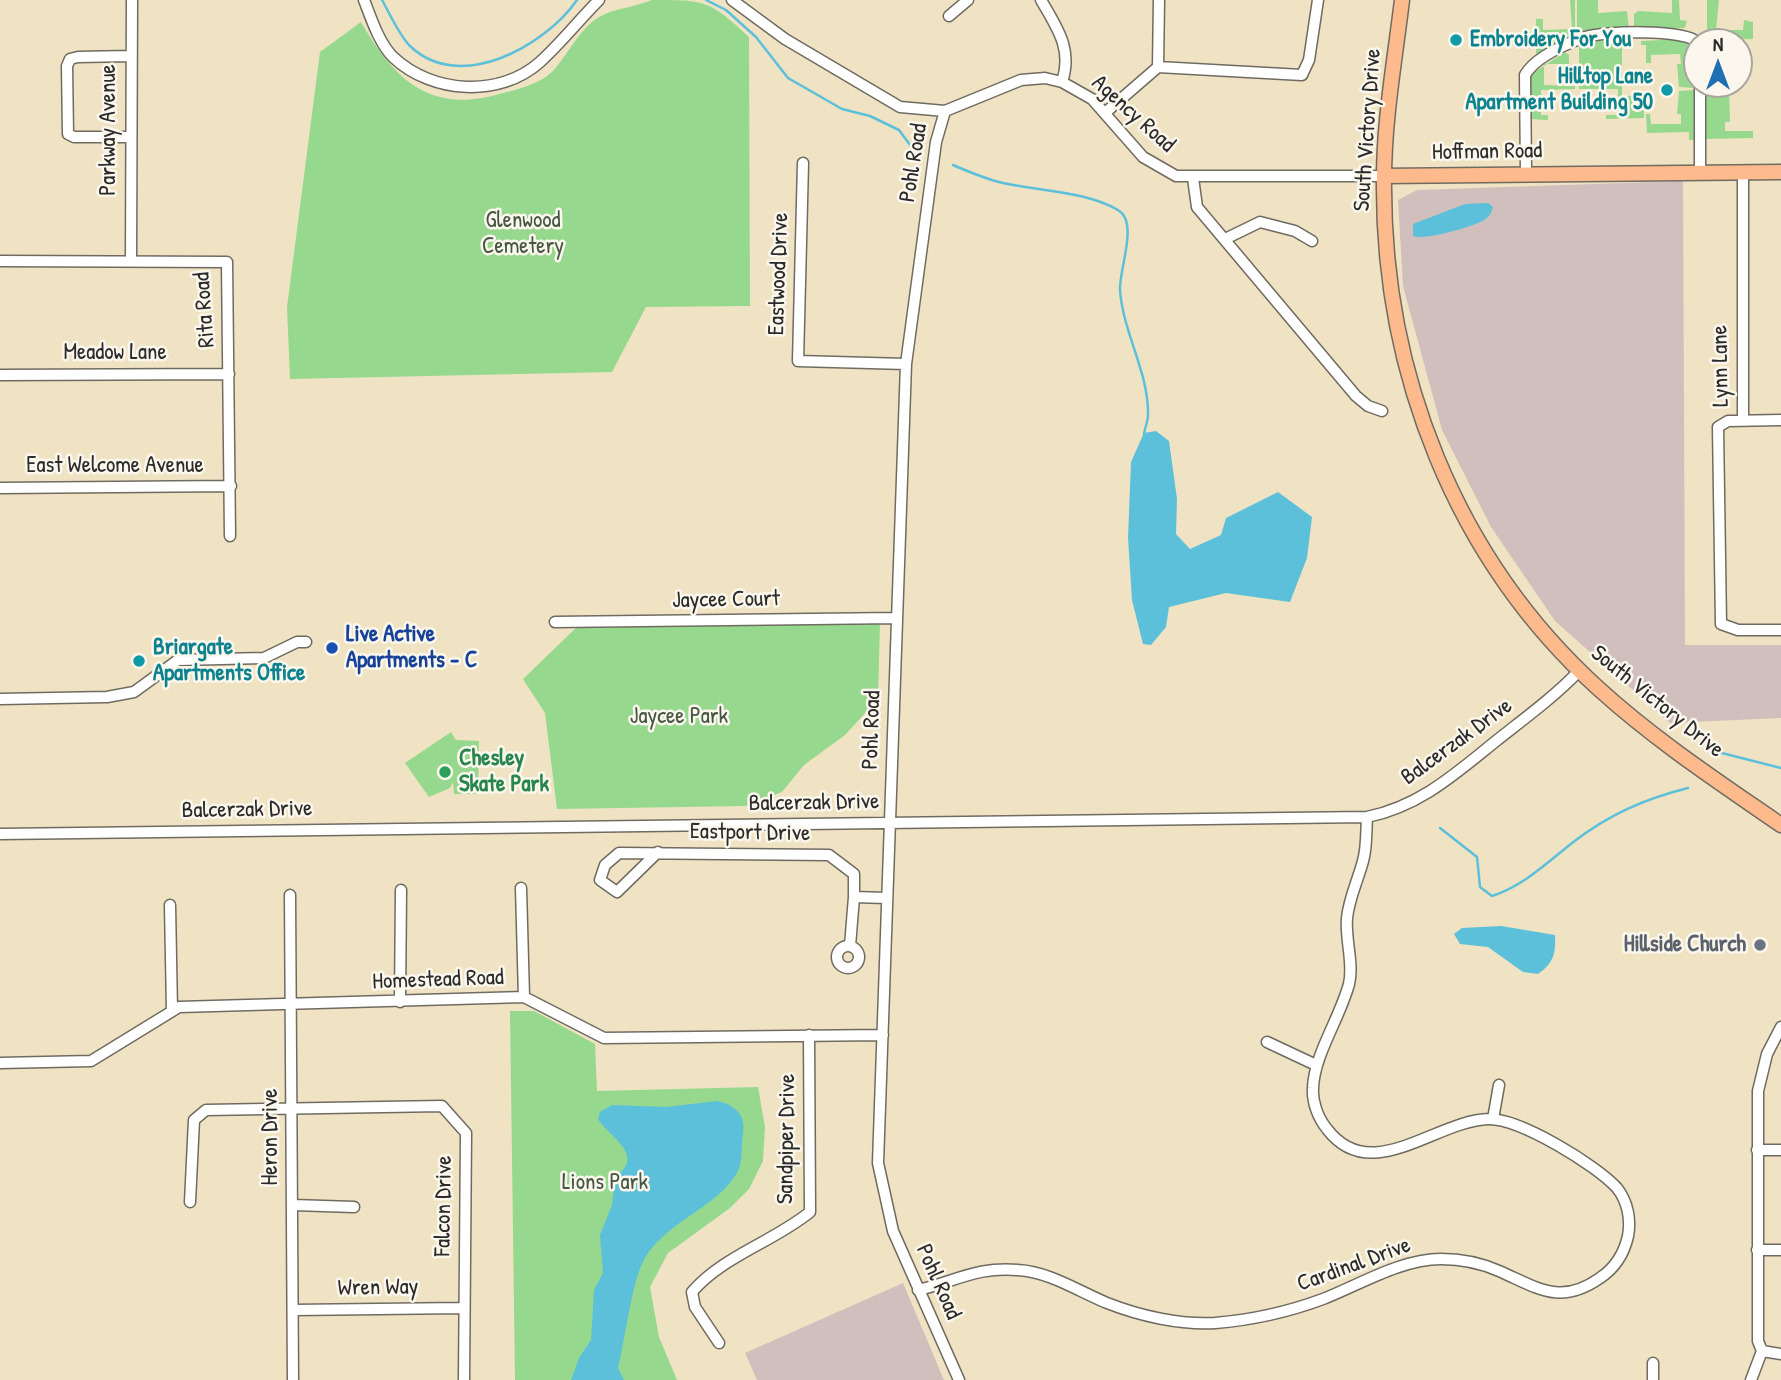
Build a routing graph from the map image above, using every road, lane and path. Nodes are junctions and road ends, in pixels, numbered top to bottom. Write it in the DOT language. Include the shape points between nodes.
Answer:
graph roads {
  1 [pos="132,0"];
  2 [pos="364,0"];
  3 [pos="599,0"];
  4 [pos="732,0"];
  5 [pos="968,0"];
  6 [pos="1041,0"];
  7 [pos="1159,0"];
  8 [pos="1318,0"];
  9 [pos="1402,0"];
  10 [pos="949,16"];
  11 [pos="1683,34"];
  12 [pos="130,56"];
  13 [pos="1158,67"];
  14 [pos="1062,82"];
  15 [pos="1700,98"];
  16 [pos="945,111"];
  17 [pos="1106,112"];
  18 [pos="130,137"];
  19 [pos="803,163"];
  20 [pos="1700,172"];
  21 [pos="1743,172"];
  22 [pos="1781,172"];
  23 [pos="1526,174"];
  24 [pos="1384,176"];
  25 [pos="1193,178"];
  26 [pos="1225,240"];
  27 [pos="1312,241"];
  28 [pos="131,259"];
  29 [pos="0,261"];
  30 [pos="906,364"];
  31 [pos="229,374"];
  32 [pos="0,375"];
  33 [pos="1382,411"];
  34 [pos="1743,420"];
  35 [pos="1781,420"];
  36 [pos="231,486"];
  37 [pos="0,488"];
  38 [pos="230,536"];
  39 [pos="897,618"];
  40 [pos="555,622"];
  41 [pos="1781,630"];
  42 [pos="306,642"];
  43 [pos="1579,671"];
  44 [pos="0,699"];
  45 [pos="1367,817"];
  46 [pos="889,823"];
  47 [pos="1781,825"];
  48 [pos="0,834"];
  49 [pos="658,852"];
  50 [pos="521,888"];
  51 [pos="401,890"];
  52 [pos="290,895"];
  53 [pos="855,897"];
  54 [pos="886,898"];
  55 [pos="170,905"];
  56 [pos="850,946"];
  57 [pos="524,997"];
  58 [pos="400,1002"];
  59 [pos="290,1005"];
  60 [pos="172,1011"];
  61 [pos="1781,1027"];
  62 [pos="809,1035"];
  63 [pos="883,1035"];
  64 [pos="1267,1042"];
  65 [pos="0,1063"];
  66 [pos="1316,1065"];
  67 [pos="1499,1085"];
  68 [pos="293,1111"];
  69 [pos="1493,1119"];
  70 [pos="1757,1150"];
  71 [pos="1781,1150"];
  72 [pos="190,1202"];
  73 [pos="293,1205"];
  74 [pos="354,1207"];
  75 [pos="1757,1250"];
  76 [pos="1781,1250"];
  77 [pos="918,1290"];
  78 [pos="463,1308"];
  79 [pos="293,1310"];
  80 [pos="719,1343"];
  81 [pos="1762,1351"];
  82 [pos="1781,1354"];
  83 [pos="1653,1363"];
  84 [pos="293,1380"];
  85 [pos="464,1380"];
  86 [pos="960,1380"];
  87 [pos="1654,1380"];
  88 [pos="1752,1380"];
  1 -- 12 [label="street, Parkway Avenue"];
  2 -- 3 [label="street" via="393,56 412,70 453,86 485,87 516,78 540,62"];
  4 -- 16 [label="street" via="785,39 900,107"];
  5 -- 10 [label="street"];
  6 -- 14 [label="street, Agency Road" via="1065,42 1068,62"];
  7 -- 13 [label="street"];
  8 -- 13 [label="street" via="1308,69 1302,75"];
  9 -- 24 [label="main road, South Victory Drive"];
  11 -- 23 [label="street" via="1603,34 1569,44 1532,65 1525,75"];
  12 -- 18 [label="street, Parkway Avenue"];
  12 -- 18 [label="street" via="78,57 66,66 68,134"];
  13 -- 17 [label="street"];
  14 -- 16 [label="street" via="1021,79"];
  14 -- 17 [label="street, Agency Road"];
  15 -- 20 [label="street"];
  16 -- 30 [label="street, Pohl Road" via="936,142"];
  17 -- 25 [label="street, Agency Road" via="1143,158 1176,176"];
  18 -- 28 [label="street, Parkway Avenue"];
  19 -- 30 [label="street, Eastwood Drive" via="798,361"];
  20 -- 21 [label="main road, Hoffman Road"];
  20 -- 23 [label="main road, Hoffman Road"];
  21 -- 22 [label="main road, Hoffman Road"];
  21 -- 34 [label="street, Lynn Lane"];
  23 -- 24 [label="main road, Hoffman Road"];
  24 -- 25 [label="street, Hoffman Road"];
  24 -- 43 [label="main road, South Victory Drive" via="1385,245 1393,312 1410,388 1428,438 1460,509 1493,564 1528,614"];
  25 -- 26 [label="street" via="1197,207"];
  26 -- 27 [label="street" via="1260,222 1295,231"];
  26 -- 33 [label="street" via="1356,396"];
  28 -- 29 [label="street, Rita Road"];
  28 -- 31 [label="street, Rita Road" via="227,262"];
  30 -- 39 [label="street, Pohl Road"];
  31 -- 32 [label="street, Meadow Lane"];
  31 -- 36 [label="street, Rita Road"];
  34 -- 35 [label="street"];
  34 -- 41 [label="street, Lynn Lane" via="1718,427 1721,624 1738,630"];
  36 -- 37 [label="street, East Welcome Avenue"];
  36 -- 38 [label="street, Rita Road"];
  39 -- 40 [label="street, Jaycee Court"];
  39 -- 46 [label="street, Pohl Road"];
  42 -- 44 [label="street" via="264,658 178,660 134,692 107,697"];
  43 -- 45 [label="street, Balcerzak Drive" via="1428,795"];
  43 -- 47 [label="main road, South Victory Drive" via="1659,739"];
  45 -- 46 [label="street, Balcerzak Drive"];
  45 -- 66 [label="street, Cardinal Drive" via="1364,859 1348,913 1350,979 1335,1028"];
  46 -- 48 [label="street, Balcerzak Drive"];
  46 -- 54 [label="street, Pohl Road"];
  49 -- 49 [label="street, Eastport Drive" via="619,853 605,865 600,880 617,892"];
  49 -- 53 [label="street, Eastport Drive" via="829,855 854,874"];
  50 -- 57 [label="street"];
  51 -- 58 [label="street"];
  52 -- 59 [label="street, Heron Drive"];
  53 -- 54 [label="street"];
  53 -- 56 [label="street, Eastport Drive"];
  54 -- 63 [label="street, Pohl Road"];
  55 -- 60 [label="street"];
  57 -- 58 [label="street, Homestead Road"];
  57 -- 62 [label="street, Homestead Road" via="604,1038"];
  58 -- 59 [label="street, Homestead Road"];
  59 -- 60 [label="street, Homestead Road" via="179,1007"];
  59 -- 68 [label="street, Heron Drive"];
  60 -- 65 [label="street, Homestead Road" via="91,1062"];
  61 -- 70 [label="street" via="1760,1074"];
  62 -- 63 [label="street, Homestead Road"];
  62 -- 80 [label="street, Sandpiper Drive" via="810,1212 704,1278 692,1292 695,1307"];
  63 -- 77 [label="street, Pohl Road" via="878,1163 893,1231"];
  64 -- 66 [label="street"];
  66 -- 69 [label="street, Cardinal Drive" via="1312,1091 1320,1120 1335,1140 1358,1152 1382,1153 1464,1121"];
  67 -- 69 [label="street"];
  68 -- 72 [label="street" via="206,1110 194,1121"];
  68 -- 73 [label="street, Heron Drive"];
  68 -- 78 [label="street, Falcon Drive" via="442,1106 466,1133"];
  69 -- 77 [label="street, Cardinal Drive" via="1521,1127 1603,1172 1623,1196 1630,1223 1625,1249 1610,1271 1583,1290 1551,1294 1497,1270 1438,1259 1407,1265 1289,1311 1258,1319 1197,1323 1129,1310 1020,1270 977,1270"];
  70 -- 71 [label="street"];
  70 -- 75 [label="street"];
  73 -- 74 [label="street"];
  73 -- 79 [label="street, Heron Drive"];
  75 -- 76 [label="street"];
  75 -- 81 [label="street" via="1758,1341"];
  77 -- 86 [label="street, Pohl Road"];
  78 -- 79 [label="street, Wren Way"];
  78 -- 85 [label="street, Falcon Drive"];
  79 -- 84 [label="street, Heron Drive"];
  81 -- 82 [label="street"];
  81 -- 88 [label="street"];
  83 -- 87 [label="street"];
}
